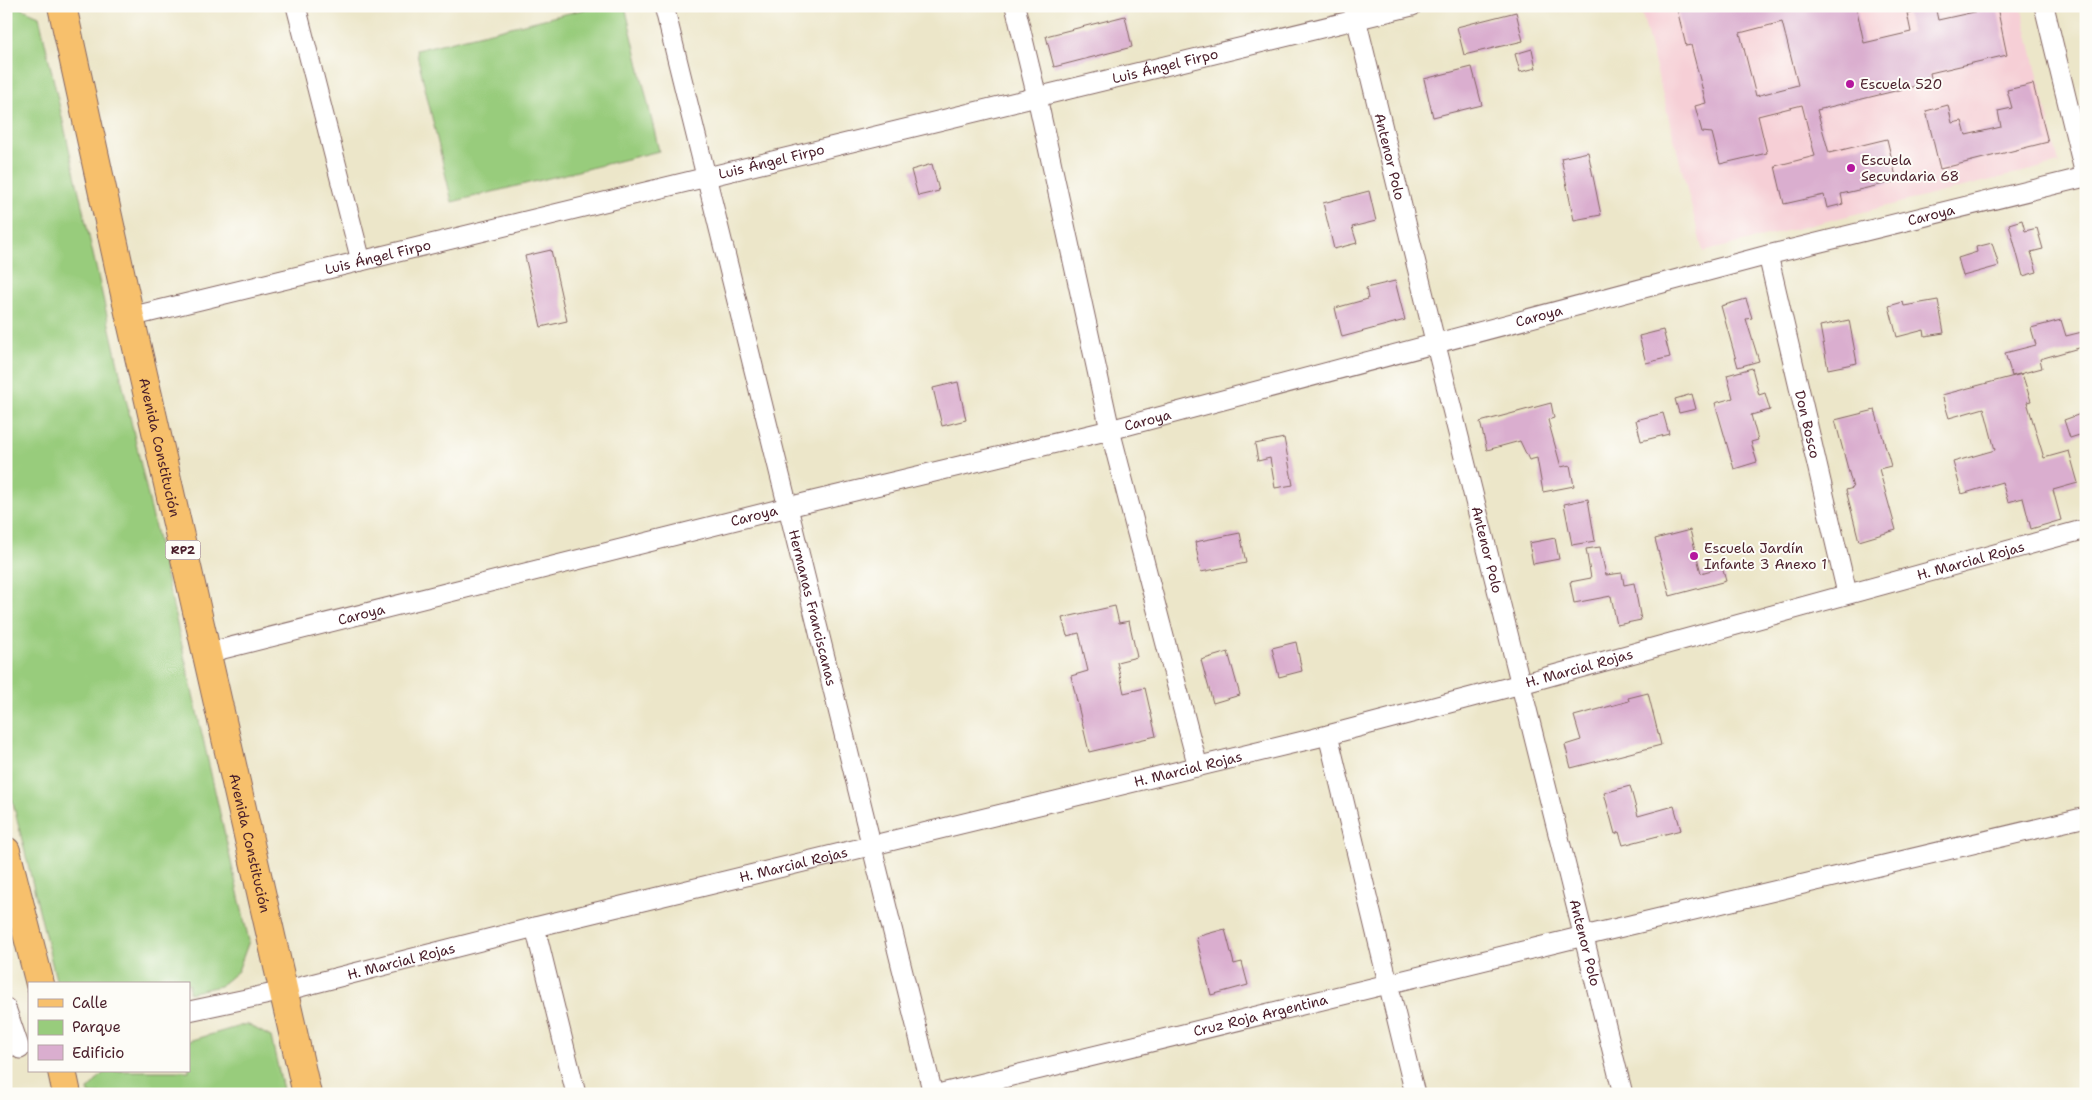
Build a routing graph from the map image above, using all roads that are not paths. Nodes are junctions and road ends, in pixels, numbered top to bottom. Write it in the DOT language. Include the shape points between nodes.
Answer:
graph roads {
  1 [pos="62,6"];
  2 [pos="296,6"];
  3 [pos="664,6"];
  4 [pos="1014,6"];
  5 [pos="1412,6"];
  6 [pos="2044,6"];
  7 [pos="1355,13"];
  8 [pos="1037,97"];
  9 [pos="706,177"];
  10 [pos="2086,178"];
  11 [pos="1768,255"];
  12 [pos="360,261"];
  13 [pos="130,317"];
  14 [pos="1436,345"];
  15 [pos="1110,430"];
  16 [pos="788,507"];
  17 [pos="2086,529"];
  18 [pos="1847,593"];
  19 [pos="207,653"];
  20 [pos="1521,684"];
  21 [pos="1328,734"];
  22 [pos="1198,767"];
  23 [pos="2086,817"];
  24 [pos="872,846"];
  25 [pos="6,851"];
  26 [pos="535,927"];
  27 [pos="1584,936"];
  28 [pos="39,982"];
  29 [pos="1389,983"];
  30 [pos="284,991"];
  31 [pos="6,1008"];
  32 [pos="190,1011"];
  33 [pos="18,1049"];
  34 [pos="62,1072"];
  35 [pos="67,1094"];
  36 [pos="307,1094"];
  37 [pos="576,1094"];
  38 [pos="933,1094"];
  39 [pos="938,1094"];
  40 [pos="1415,1094"];
  41 [pos="1623,1094"];
  1 -- 13 [label="main road, Avenida Constitución / RP2"];
  2 -- 12 [label="street"];
  3 -- 9 [label="street, Hermanas Franciscanas"];
  4 -- 8 [label="street"];
  5 -- 7 [label="street, Luis Ángel Firpo"];
  6 -- 10 [label="street"];
  7 -- 8 [label="street, Luis Ángel Firpo"];
  7 -- 14 [label="street, Antenor Polo"];
  8 -- 9 [label="street, Luis Ángel Firpo"];
  8 -- 15 [label="street"];
  9 -- 12 [label="street, Luis Ángel Firpo"];
  9 -- 16 [label="street, Hermanas Franciscanas"];
  10 -- 11 [label="street, Caroya"];
  11 -- 14 [label="street, Caroya"];
  11 -- 18 [label="street, Don Bosco"];
  12 -- 13 [label="street, Luis Ángel Firpo"];
  13 -- 19 [label="main road, Avenida Constitución / RP2"];
  14 -- 15 [label="street, Caroya"];
  14 -- 20 [label="street, Antenor Polo"];
  15 -- 16 [label="street, Caroya"];
  15 -- 22 [label="street"];
  16 -- 19 [label="street, Caroya"];
  16 -- 24 [label="street, Hermanas Franciscanas"];
  17 -- 18 [label="street, H. Marcial Rojas"];
  18 -- 20 [label="street, H. Marcial Rojas"];
  19 -- 30 [label="main road, Avenida Constitución / RP2"];
  20 -- 21 [label="street, H. Marcial Rojas"];
  20 -- 27 [label="street, Antenor Polo"];
  21 -- 22 [label="street, H. Marcial Rojas"];
  21 -- 29 [label="street"];
  22 -- 24 [label="street, H. Marcial Rojas"];
  23 -- 27 [label="street, Cruz Roja Argentina"];
  24 -- 26 [label="street, H. Marcial Rojas"];
  24 -- 38 [label="street, Hermanas Franciscanas"];
  25 -- 28 [label="main road"];
  26 -- 30 [label="street, H. Marcial Rojas"];
  26 -- 37 [label="street"];
  27 -- 29 [label="street, Cruz Roja Argentina"];
  27 -- 41 [label="street, Antenor Polo"];
  29 -- 39 [label="street, Cruz Roja Argentina"];
  29 -- 40 [label="street"];
  30 -- 32 [label="street, H. Marcial Rojas"];
  30 -- 36 [label="main road, Avenida Constitución / RP2"];
  31 -- 33 [label="street"];
  34 -- 35 [label="main road"];
}
